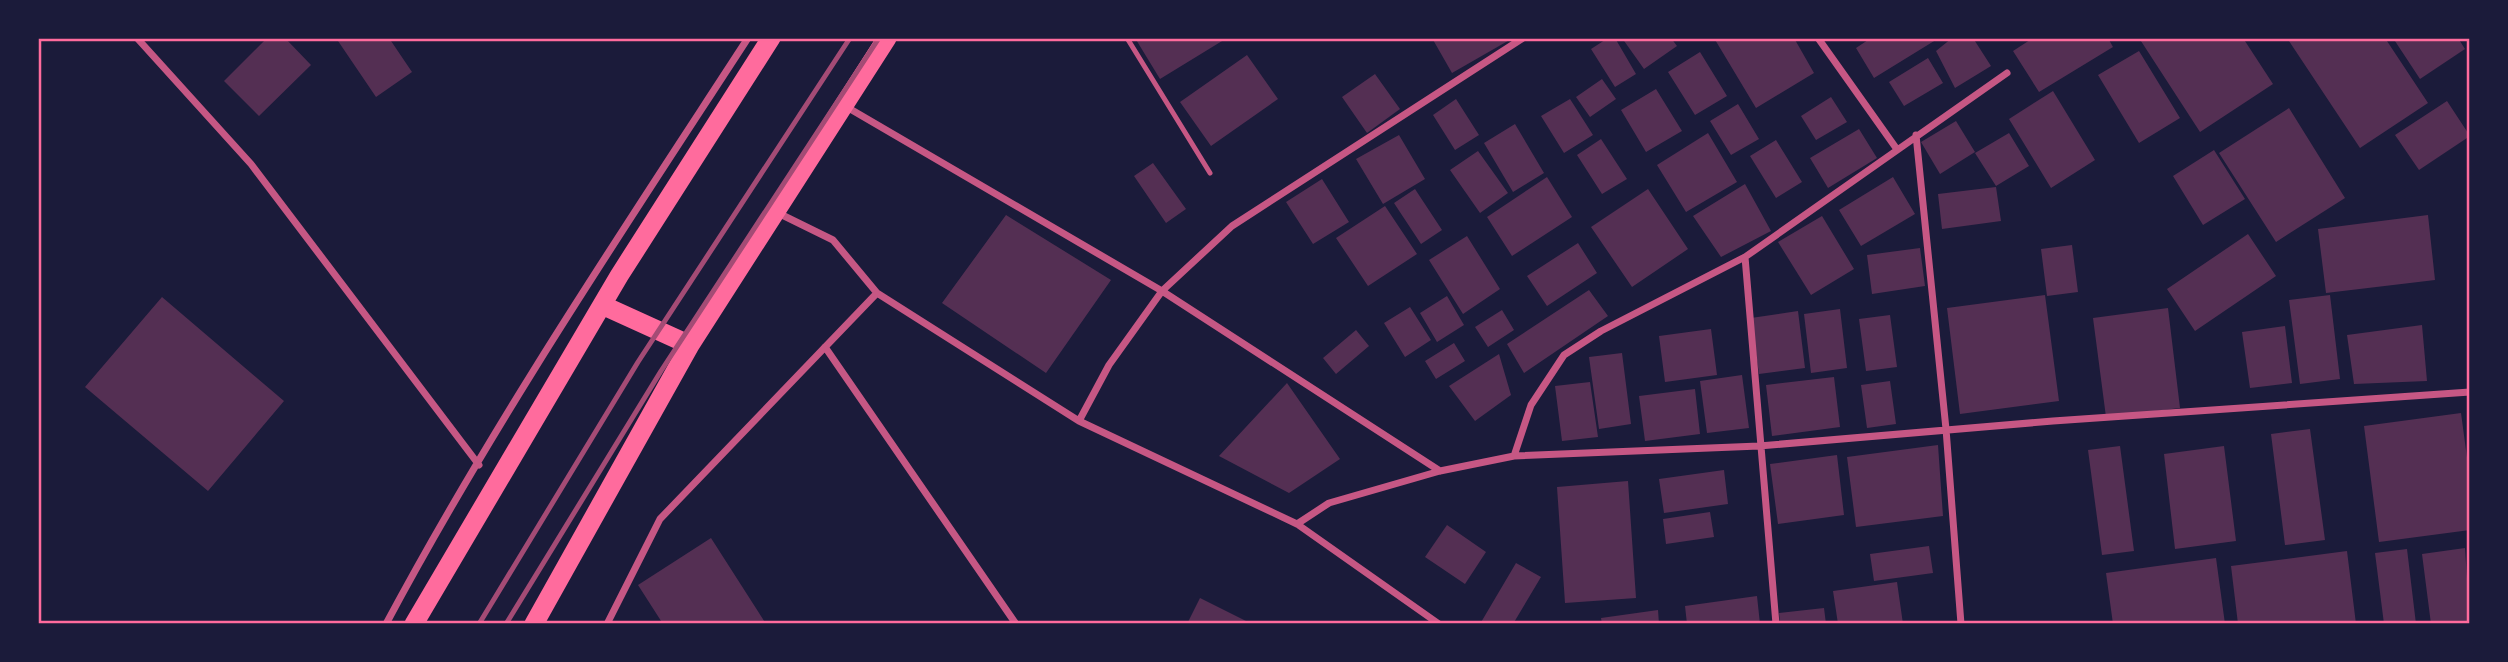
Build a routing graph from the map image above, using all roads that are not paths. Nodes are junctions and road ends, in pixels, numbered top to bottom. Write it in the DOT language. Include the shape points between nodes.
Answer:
graph roads {
  1 [pos="137,38"];
  2 [pos="748,38"];
  3 [pos="771,38"];
  4 [pos="887,38"];
  5 [pos="1127,38"];
  6 [pos="1523,38"];
  7 [pos="1818,38"];
  8 [pos="2007,73"];
  9 [pos="844,106"];
  10 [pos="1916,135"];
  11 [pos="1896,148"];
  12 [pos="1210,173"];
  13 [pos="775,211"];
  14 [pos="1745,257"];
  15 [pos="1162,291"];
  16 [pos="877,293"];
  17 [pos="602,305"];
  18 [pos="690,345"];
  19 [pos="825,347"];
  20 [pos="2469,393"];
  21 [pos="1079,421"];
  22 [pos="1946,429"];
  23 [pos="1759,446"];
  24 [pos="1514,456"];
  25 [pos="479,465"];
  26 [pos="1440,471"];
  27 [pos="1297,524"];
  28 [pos="386,624"];
  29 [pos="414,624"];
  30 [pos="534,624"];
  31 [pos="607,624"];
  32 [pos="1016,624"];
  33 [pos="1439,624"];
  34 [pos="1776,624"];
  35 [pos="1961,624"];
  1 -- 25 [label="street" via="251,164"];
  2 -- 25 [label="street"];
  3 -- 17 [label="highway"];
  4 -- 9 [label="highway"];
  5 -- 12 [label="lane"];
  6 -- 15 [label="street" via="1232,226"];
  7 -- 11 [label="street"];
  8 -- 10 [label="street"];
  9 -- 13 [label="highway"];
  9 -- 15 [label="street"];
  10 -- 11 [label="street"];
  10 -- 22 [label="street"];
  11 -- 14 [label="street"];
  13 -- 16 [label="street" via="833,240"];
  13 -- 18 [label="highway"];
  14 -- 23 [label="street"];
  14 -- 24 [label="street" via="1564,355 1531,405"];
  15 -- 21 [label="street" via="1109,365"];
  15 -- 26 [label="street"];
  16 -- 19 [label="street"];
  16 -- 21 [label="street"];
  17 -- 18 [label="highway"];
  17 -- 29 [label="highway"];
  18 -- 30 [label="highway"];
  19 -- 31 [label="street" via="660,519"];
  19 -- 32 [label="street"];
  20 -- 22 [label="street"];
  21 -- 27 [label="street"];
  22 -- 23 [label="street"];
  22 -- 35 [label="street"];
  23 -- 24 [label="street"];
  23 -- 34 [label="street"];
  24 -- 26 [label="street"];
  25 -- 28 [label="street"];
  26 -- 27 [label="street" via="1329,503"];
  27 -- 33 [label="street"];
}
